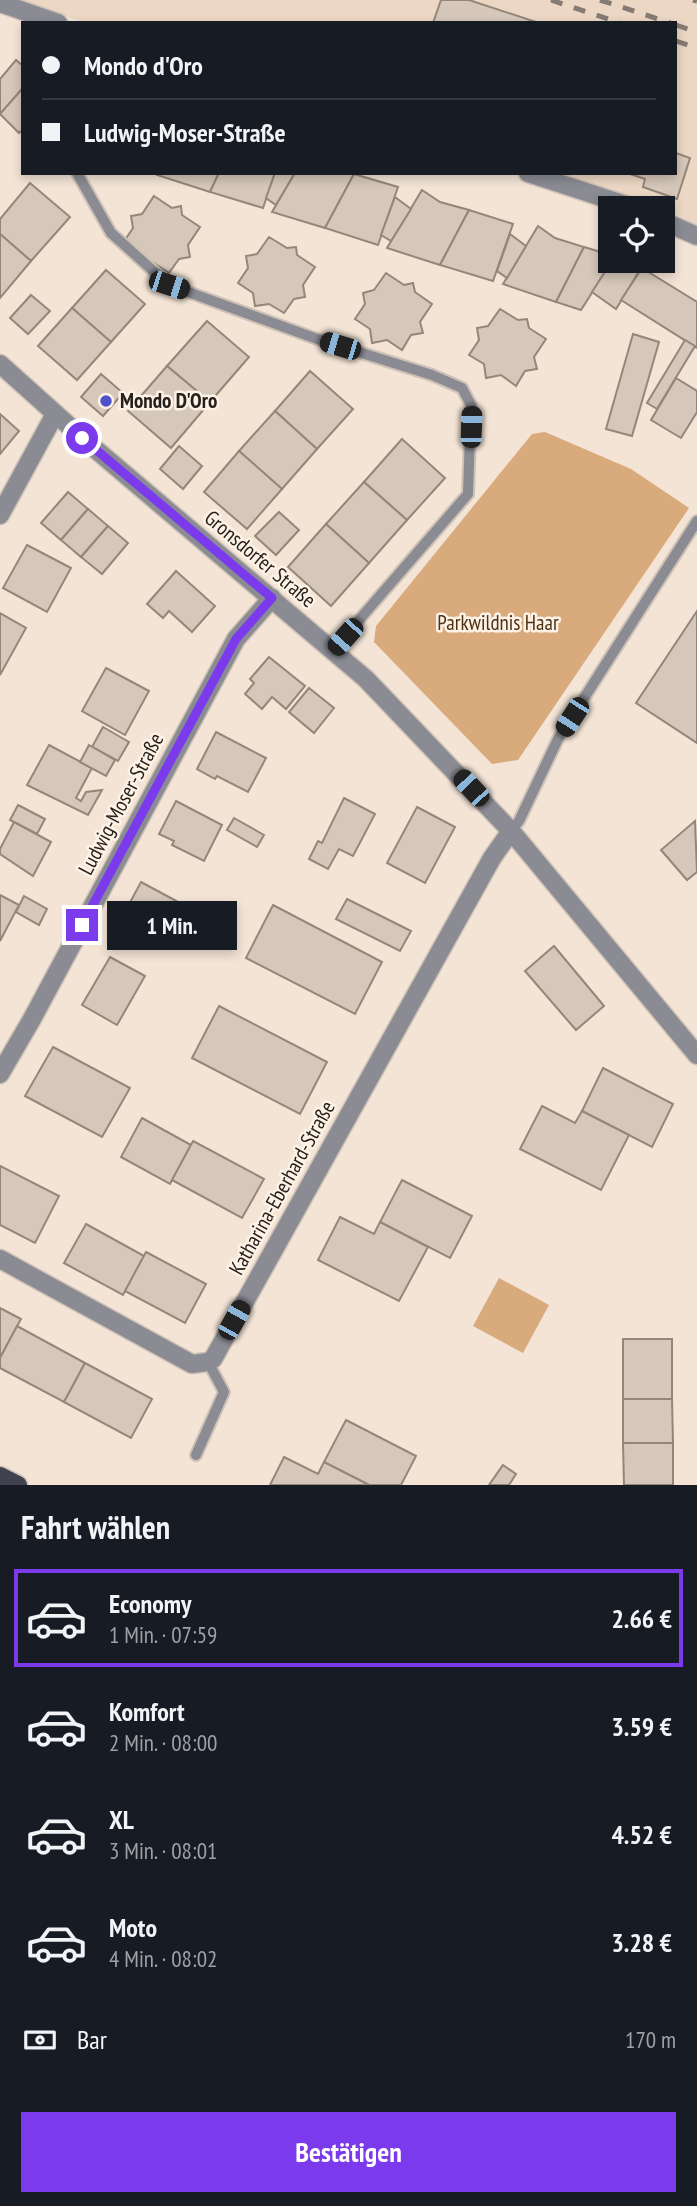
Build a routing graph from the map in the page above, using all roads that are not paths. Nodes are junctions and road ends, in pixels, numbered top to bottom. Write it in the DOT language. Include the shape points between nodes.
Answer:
graph roads {
  1 [pos="0,3"];
  2 [pos="52,21"];
  3 [pos="79,175"];
  4 [pos="534,175"];
  5 [pos="598,196"];
  6 [pos="675,226"];
  7 [pos="697,236"];
  8 [pos="0,364"];
  9 [pos="55,414"];
  10 [pos="0,514"];
  11 [pos="697,521"];
  12 [pos="272,598"];
  13 [pos="333,650"];
  14 [pos="511,831"];
  15 [pos="697,1055"];
  16 [pos="0,1074"];
  17 [pos="0,1259"];
  18 [pos="210,1361"];
  19 [pos="196,1455"];
  20 [pos="0,1476"];
  21 [pos="18,1485"];
  1 -- 2 [label="street"];
  3 -- 13 [label="lane" via="111,233 169,285 462,388 471,405 468,494"];
  4 -- 5 [label="street"];
  6 -- 7 [label="street"];
  8 -- 9 [label="street, Gronsdorfer Straße"];
  9 -- 10 [label="street"];
  9 -- 12 [label="street, Gronsdorfer Straße"];
  11 -- 14 [label="lane" via="558,739"];
  12 -- 13 [label="street, Gronsdorfer Straße"];
  12 -- 16 [label="street, Ludwig-Moser-Straße" via="236,639"];
  13 -- 14 [label="street, Gronsdorfer Straße" via="419,732"];
  14 -- 15 [label="street, Gronsdorfer Straße"];
  14 -- 18 [label="street, Katharina-Eberhard-Straße"];
  17 -- 18 [label="street" via="192,1364"];
  18 -- 19 [label="lane" via="224,1392"];
  20 -- 21 [label="main road"];
}
